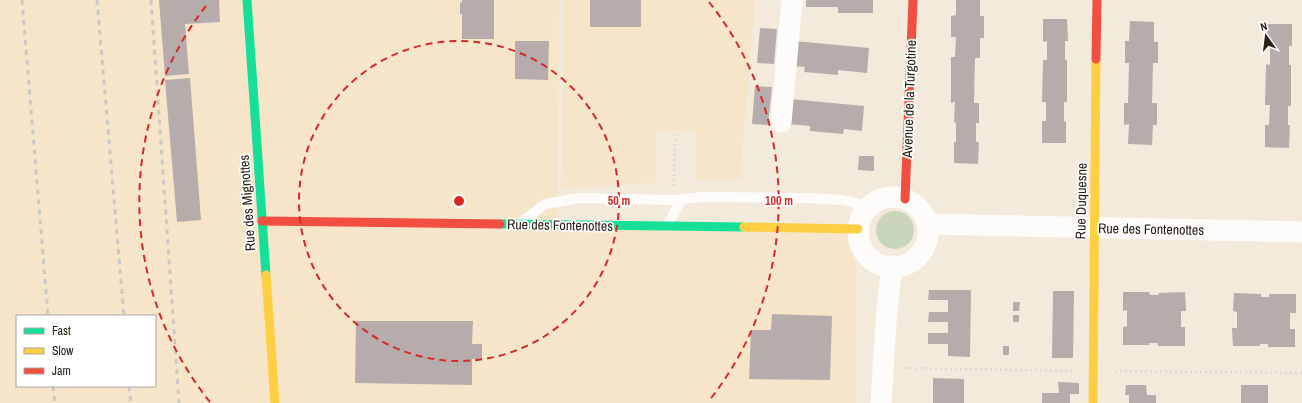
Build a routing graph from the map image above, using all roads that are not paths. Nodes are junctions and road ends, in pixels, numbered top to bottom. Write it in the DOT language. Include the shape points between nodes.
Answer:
graph roads {
  1 [pos="247,0"];
  2 [pos="792,0"];
  3 [pos="913,0"];
  4 [pos="1097,0"];
  5 [pos="781,122"];
  6 [pos="905,198"];
  7 [pos="677,200"];
  8 [pos="869,206"];
  9 [pos="262,221"];
  10 [pos="928,224"];
  11 [pos="518,225"];
  12 [pos="667,226"];
  13 [pos="1095,228"];
  14 [pos="858,229"];
  15 [pos="1302,232"];
  16 [pos="892,266"];
  17 [pos="275,403"];
  18 [pos="881,403"];
  19 [pos="1093,403"];
  1 -- 9 [label="street, Rue des Mignottes"];
  2 -- 5 [label="street"];
  3 -- 6 [label="street, Avenue de la Turgotine"];
  4 -- 13 [label="street, Rue Duquesne"];
  6 -- 8 [label="street" via="889,196"];
  6 -- 10 [label="street" via="924,214"];
  7 -- 8 [label="lane" via="701,196 806,198 843,200"];
  7 -- 11 [label="lane" via="580,198 545,204"];
  7 -- 12 [label="lane"];
  8 -- 14 [label="street" via="861,218"];
  9 -- 11 [label="street, Rue des Fontenottes"];
  9 -- 17 [label="street, Rue des Mignottes"];
  10 -- 13 [label="street, Rue des Fontenottes"];
  10 -- 16 [label="street" via="928,239 921,253 904,265"];
  11 -- 12 [label="street, Rue des Fontenottes"];
  12 -- 14 [label="street, Rue des Fontenottes"];
  13 -- 15 [label="street, Rue des Fontenottes"];
  13 -- 19 [label="street, Rue Duquesne"];
  14 -- 16 [label="street" via="862,249 869,258 880,264"];
  16 -- 18 [label="street"];
}
